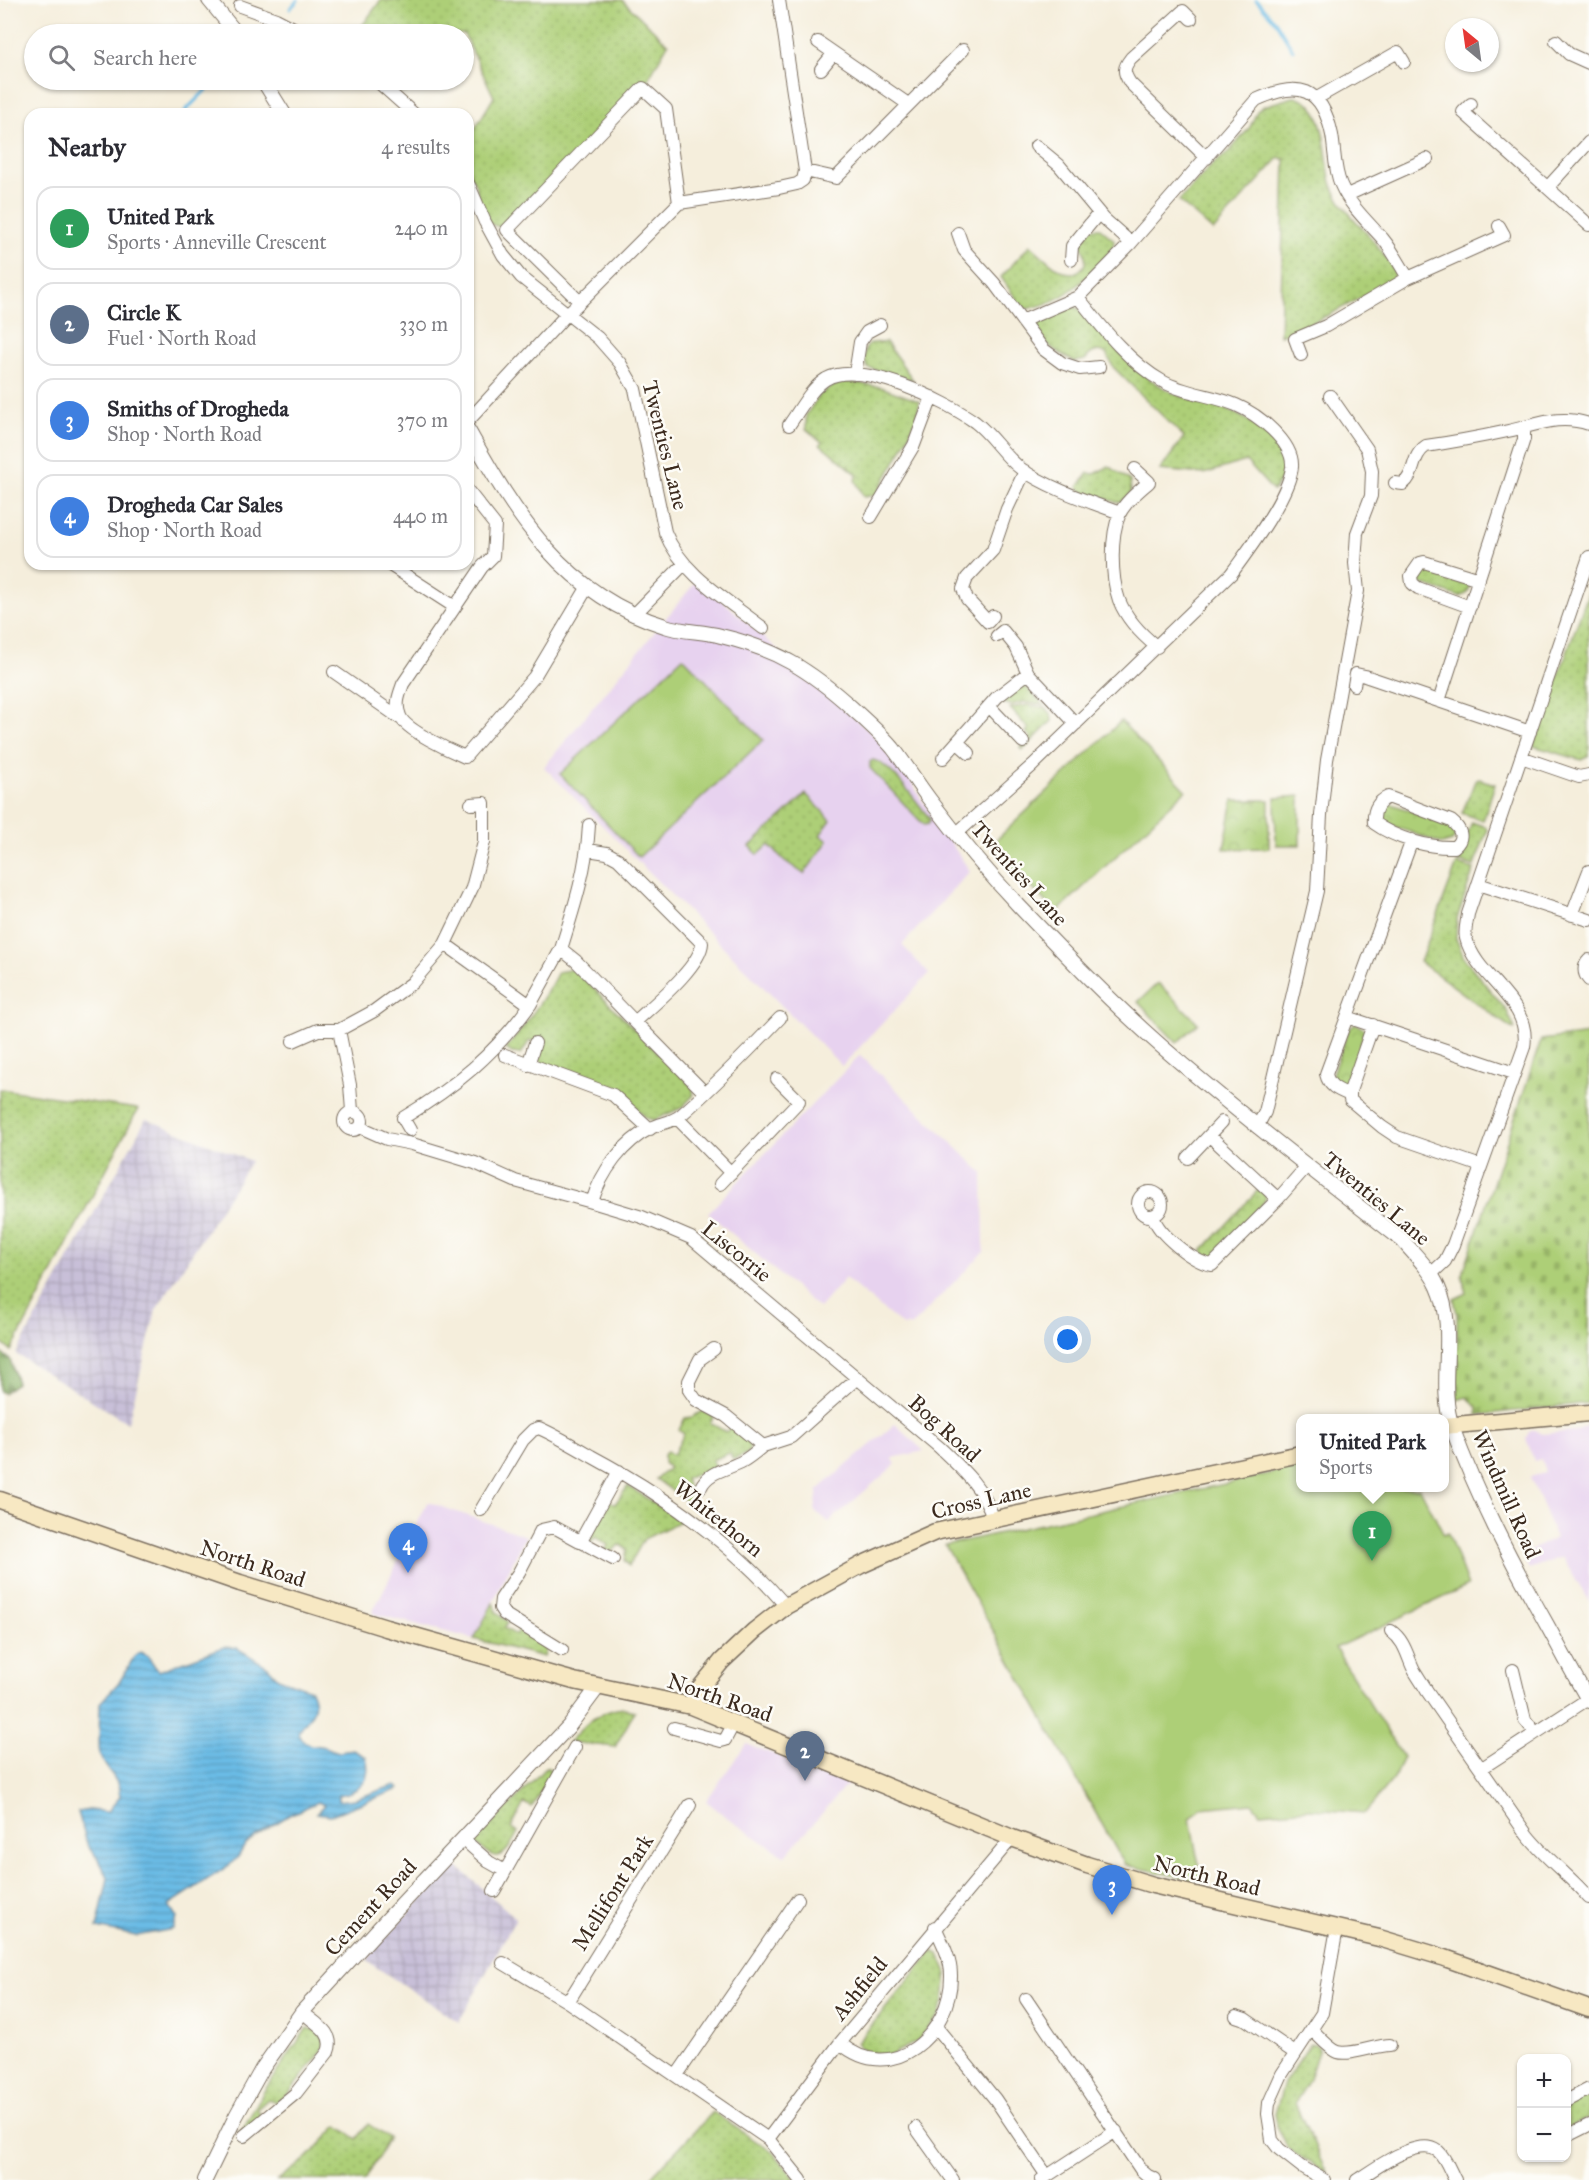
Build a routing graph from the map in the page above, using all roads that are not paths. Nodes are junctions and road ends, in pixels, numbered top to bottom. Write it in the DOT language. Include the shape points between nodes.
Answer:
graph roads {
  1 [pos="209,0"];
  2 [pos="779,0"];
  3 [pos="240,6"];
  4 [pos="1191,19"];
  5 [pos="229,24"];
  6 [pos="286,24"];
  7 [pos="1556,41"];
  8 [pos="818,42"];
  9 [pos="963,50"];
  10 [pos="834,53"];
  11 [pos="1404,62"];
  12 [pos="1589,63"];
  13 [pos="821,69"];
  14 [pos="269,90"];
  15 [pos="387,90"];
  16 [pos="1317,99"];
  17 [pos="908,104"];
  18 [pos="1471,104"];
  19 [pos="280,108"];
  20 [pos="407,108"];
  21 [pos="1589,142"];
  22 [pos="1036,146"];
  23 [pos="1207,158"];
  24 [pos="1427,159"];
  25 [pos="805,171"];
  26 [pos="1548,187"];
  27 [pos="1347,195"];
  28 [pos="474,197"];
  29 [pos="679,203"];
  30 [pos="1099,213"];
  31 [pos="1589,225"];
  32 [pos="1499,226"];
  33 [pos="958,233"];
  34 [pos="1131,243"];
  35 [pos="1071,260"];
  36 [pos="1408,278"];
  37 [pos="1078,297"];
  38 [pos="580,302"];
  39 [pos="568,313"];
  40 [pos="1022,321"];
  41 [pos="880,325"];
  42 [pos="1301,355"];
  43 [pos="1099,367"];
  44 [pos="855,374"];
  45 [pos="1330,396"];
  46 [pos="932,397"];
  47 [pos="474,415"];
  48 [pos="1589,424"];
  49 [pos="789,425"];
  50 [pos="1524,427"];
  51 [pos="474,440"];
  52 [pos="1135,469"];
  53 [pos="1025,471"];
  54 [pos="1395,483"];
  55 [pos="474,499"];
  56 [pos="1120,513"];
  57 [pos="871,517"];
  58 [pos="1589,557"];
  59 [pos="684,564"];
  60 [pos="398,570"];
  61 [pos="1479,579"];
  62 [pos="587,588"];
  63 [pos="455,607"];
  64 [pos="1470,607"];
  65 [pos="634,615"];
  66 [pos="993,616"];
  67 [pos="763,628"];
  68 [pos="997,636"];
  69 [pos="1157,647"];
  70 [pos="334,672"];
  71 [pos="1028,673"];
  72 [pos="1354,685"];
  73 [pos="1439,701"];
  74 [pos="988,706"];
  75 [pos="400,718"];
  76 [pos="1076,724"];
  77 [pos="1530,732"];
  78 [pos="957,742"];
  79 [pos="1023,742"];
  80 [pos="969,753"];
  81 [pos="1521,757"];
  82 [pos="943,758"];
  83 [pos="1589,774"];
  84 [pos="471,804"];
  85 [pos="589,825"];
  86 [pos="956,834"];
  87 [pos="1412,840"];
  88 [pos="588,850"];
  89 [pos="1589,871"];
  90 [pos="1478,884"];
  91 [pos="1572,915"];
  92 [pos="1589,920"];
  93 [pos="445,945"];
  94 [pos="561,949"];
  95 [pos="1589,960"];
  96 [pos="1589,980"];
  97 [pos="530,1005"];
  98 [pos="1347,1017"];
  99 [pos="780,1018"];
  100 [pos="635,1022"];
  101 [pos="1373,1025"];
  102 [pos="339,1030"];
  103 [pos="293,1041"];
  104 [pos="535,1042"];
  105 [pos="505,1055"];
  106 [pos="528,1065"];
  107 [pos="1514,1073"];
  108 [pos="777,1079"];
  109 [pos="705,1093"];
  110 [pos="1350,1095"];
  111 [pos="677,1118"];
  112 [pos="1222,1122"];
  113 [pos="1257,1127"];
  114 [pos="650,1129"];
  115 [pos="410,1130"];
  116 [pos="1210,1136"];
  117 [pos="1188,1158"];
  118 [pos="1307,1166"];
  119 [pos="1481,1166"];
  120 [pos="731,1173"];
  121 [pos="720,1184"];
  122 [pos="1278,1199"];
  123 [pos="592,1202"];
  124 [pos="1153,1216"];
  125 [pos="1431,1274"];
  126 [pos="714,1349"];
  127 [pos="856,1379"];
  128 [pos="1589,1413"];
  129 [pos="1447,1414"];
  130 [pos="1449,1425"];
  131 [pos="1449,1427"];
  132 [pos="764,1446"];
  133 [pos="1296,1455"];
  134 [pos="619,1471"];
  135 [pos="701,1487"];
  136 [pos="0,1500"];
  137 [pos="481,1510"];
  138 [pos="993,1518"];
  139 [pos="580,1542"];
  140 [pos="613,1559"];
  141 [pos="786,1606"];
  142 [pos="1391,1631"];
  143 [pos="562,1650"];
  144 [pos="1513,1670"];
  145 [pos="598,1687"];
  146 [pos="1588,1700"];
  147 [pos="691,1706"];
  148 [pos="734,1724"];
  149 [pos="674,1728"];
  150 [pos="1535,1732"];
  151 [pos="575,1747"];
  152 [pos="1482,1768"];
  153 [pos="690,1805"];
  154 [pos="1012,1838"];
  155 [pos="464,1840"];
  156 [pos="505,1871"];
  157 [pos="494,1892"];
  158 [pos="1589,1898"];
  159 [pos="798,1899"];
  160 [pos="935,1928"];
  161 [pos="1337,1928"];
  162 [pos="503,1963"];
  163 [pos="1026,1999"];
  164 [pos="568,2002"];
  165 [pos="1589,2009"];
  166 [pos="302,2013"];
  167 [pos="1236,2016"];
  168 [pos="937,2028"];
  169 [pos="1312,2030"];
  170 [pos="840,2043"];
  171 [pos="1390,2045"];
  172 [pos="1295,2053"];
  173 [pos="677,2075"];
  174 [pos="1589,2089"];
  175 [pos="1571,2098"];
  176 [pos="1589,2125"];
  177 [pos="916,2128"];
  178 [pos="1116,2131"];
  179 [pos="1571,2134"];
  180 [pos="244,2136"];
  181 [pos="768,2139"];
  182 [pos="1044,2178"];
  183 [pos="1155,2179"];
  184 [pos="205,2180"];
  185 [pos="801,2180"];
  186 [pos="953,2180"];
  187 [pos="1324,2180"];
  188 [pos="1357,2180"];
  189 [pos="1455,2180"];
  1 -- 5 [label="street"];
  2 -- 25 [label="street"];
  3 -- 6 [label="street"];
  4 -- 23 [label="street" via="1183,11 1131,57 1124,66 1124,74"];
  7 -- 12 [label="street" via="1563,56"];
  8 -- 10 [label="street"];
  9 -- 17 [label="street"];
  10 -- 13 [label="street"];
  10 -- 17 [label="street"];
  11 -- 16 [label="street" via="1398,52"];
  14 -- 19 [label="street"];
  15 -- 20 [label="street"];
  16 -- 23 [label="street" via="1307,91 1290,89 1256,100"];
  16 -- 27 [label="street" via="1328,118 1335,165"];
  17 -- 25 [label="street" via="836,178"];
  18 -- 26 [label="street" via="1463,112"];
  21 -- 26 [label="street"];
  22 -- 30 [label="street" via="1059,165"];
  23 -- 34 [label="street"];
  24 -- 27 [label="street"];
  25 -- 29 [label="street" via="803,180 797,184"];
  26 -- 31 [label="street"];
  27 -- 36 [label="street" via="1385,241"];
  28 -- 39 [label="street, Twenties Lane" via="503,255 521,277"];
  29 -- 38 [label="street"];
  29 -- 38 [label="street" via="666,109 643,88 507,230"];
  30 -- 34 [label="street"];
  30 -- 35 [label="street" via="1072,246"];
  32 -- 36 [label="street" via="1504,236"];
  33 -- 40 [label="street" via="964,250"];
  34 -- 37 [label="street"];
  36 -- 42 [label="street" via="1326,326 1295,339"];
  37 -- 40 [label="street"];
  37 -- 69 [label="street" via="1109,335 1162,382 1236,405 1257,417 1278,435 1292,466 1286,488 1231,574"];
  38 -- 39 [label="street"];
  39 -- 47 [label="street"];
  39 -- 59 [label="street, Twenties Lane" via="620,363 634,389 665,532"];
  40 -- 43 [label="street" via="1042,349 1062,363 1080,369"];
  41 -- 44 [label="street" via="867,332 860,342"];
  44 -- 46 [label="street"];
  44 -- 49 [label="street" via="837,374 824,380"];
  45 -- 113 [label="street" via="1367,449 1372,471 1371,496 1357,533 1358,591 1327,760 1317,891 1265,1112"];
  46 -- 53 [label="street" via="977,424"];
  46 -- 57 [label="street" via="914,445"];
  48 -- 50 [label="street" via="1564,419"];
  50 -- 54 [label="street" via="1426,446 1418,451 1407,480"];
  50 -- 61 [label="street" via="1524,439"];
  51 -- 62 [label="street, Twenties Lane" via="518,514 550,553"];
  52 -- 56 [label="street" via="1149,483"];
  53 -- 56 [label="street"];
  53 -- 66 [label="street" via="993,550 967,578 963,589 988,622"];
  55 -- 63 [label="street" via="495,525 493,556"];
  56 -- 69 [label="street" via="1112,549 1119,600 1129,618"];
  58 -- 77 [label="street"];
  59 -- 65 [label="street"];
  59 -- 67 [label="street, Twenties Lane"];
  60 -- 63 [label="street"];
  61 -- 64 [label="street"];
  61 -- 64 [label="street" via="1424,562 1411,576 1412,584 1418,588"];
  62 -- 65 [label="street, Twenties Lane"];
  62 -- 75 [label="street" via="534,677 465,757"];
  63 -- 75 [label="street" via="403,684 397,701"];
  64 -- 73 [label="street"];
  65 -- 86 [label="street, Twenties Lane" via="667,627 748,643 777,653 797,666 886,740"];
  68 -- 71 [label="street" via="1004,631"];
  69 -- 76 [label="street"];
  70 -- 75 [label="street"];
  71 -- 74 [label="street"];
  71 -- 76 [label="street"];
  72 -- 73 [label="street" via="1356,674"];
  73 -- 77 [label="street"];
  74 -- 78 [label="street"];
  74 -- 79 [label="street"];
  76 -- 86 [label="street"];
  77 -- 81 [label="street"];
  78 -- 80 [label="street"];
  78 -- 82 [label="street"];
  81 -- 83 [label="street" via="1579,777"];
  81 -- 90 [label="street"];
  84 -- 93 [label="street" via="484,803 484,842 472,888"];
  85 -- 88 [label="street"];
  86 -- 113 [label="street, Twenties Lane" via="1089,978 1157,1043"];
  87 -- 87 [label="street" via="1374,823 1373,815 1380,801 1388,797 1451,821 1459,827 1461,835 1454,847"];
  87 -- 98 [label="street"];
  88 -- 94 [label="street"];
  88 -- 100 [label="street" via="618,859 702,943 694,964"];
  89 -- 91 [label="street"];
  90 -- 91 [label="street"];
  90 -- 107 [label="street" via="1465,935 1478,961 1523,1021 1525,1038"];
  91 -- 92 [label="street"];
  93 -- 97 [label="street"];
  93 -- 102 [label="street" via="412,983"];
  94 -- 97 [label="street"];
  94 -- 100 [label="street"];
  95 -- 96 [label="street" via="1584,972"];
  97 -- 115 [label="street" via="514,1027 461,1080 404,1118"];
  98 -- 101 [label="street"];
  98 -- 110 [label="street" via="1326,1074 1335,1089"];
  99 -- 109 [label="street"];
  100 -- 109 [label="street"];
  101 -- 107 [label="street"];
  101 -- 110 [label="street"];
  102 -- 103 [label="street" via="318,1030"];
  102 -- 123 [label="street, Liscorrie" via="352,1111 361,1115 360,1127 387,1139 475,1163 515,1181"];
  104 -- 106 [label="street"];
  105 -- 106 [label="street"];
  106 -- 114 [label="street" via="612,1095"];
  107 -- 119 [label="street"];
  108 -- 120 [label="street" via="799,1101"];
  109 -- 111 [label="street"];
  110 -- 119 [label="street" via="1350,1100 1397,1137"];
  111 -- 114 [label="street"];
  111 -- 120 [label="street"];
  112 -- 116 [label="street"];
  113 -- 118 [label="street, Twenties Lane"];
  114 -- 123 [label="street" via="619,1152 596,1186"];
  116 -- 117 [label="street"];
  116 -- 122 [label="street"];
  118 -- 122 [label="street"];
  118 -- 125 [label="street, Twenties Lane" via="1402,1240"];
  119 -- 125 [label="street" via="1445,1261"];
  120 -- 121 [label="street"];
  122 -- 124 [label="street" via="1212,1265 1190,1256 1155,1224"];
  123 -- 127 [label="street, Liscorrie" via="691,1238"];
  125 -- 129 [label="street, Twenties Lane" via="1443,1299 1447,1322"];
  126 -- 132 [label="street" via="700,1359 688,1390 696,1400 726,1416"];
  127 -- 132 [label="street" via="791,1437"];
  127 -- 138 [label="street, Bog Road" via="967,1475 982,1492"];
  128 -- 130 [label="main road, Windmill Road"];
  131 -- 146 [label="street, Windmill Road" via="1486,1513"];
  132 -- 135 [label="street" via="744,1461 711,1475"];
  133 -- 138 [label="main road, Cross Lane"];
  134 -- 137 [label="street, Whitethorn" via="539,1428 523,1440"];
  134 -- 139 [label="street"];
  134 -- 141 [label="street, Whitethorn" via="685,1513 762,1579"];
  136 -- 145 [label="main road, North Road" via="252,1587"];
  138 -- 141 [label="main road, Cross Lane" via="935,1532 861,1565"];
  139 -- 140 [label="street"];
  139 -- 143 [label="street" via="554,1527 542,1530 501,1599 504,1614"];
  141 -- 147 [label="main road, Cross Lane" via="722,1661 699,1689"];
  142 -- 152 [label="street" via="1406,1649 1427,1691"];
  144 -- 150 [label="street" via="1525,1720"];
  145 -- 147 [label="main road, North Road"];
  145 -- 155 [label="street, Cement Road" via="569,1726"];
  146 -- 150 [label="street"];
  147 -- 148 [label="main road, North Road"];
  148 -- 149 [label="street" via="721,1741"];
  148 -- 154 [label="main road, North Road"];
  150 -- 152 [label="street"];
  151 -- 156 [label="street"];
  152 -- 158 [label="street" via="1536,1847"];
  153 -- 164 [label="street, Mellifont Park"];
  154 -- 160 [label="street, Ashfield"];
  154 -- 161 [label="main road, North Road" via="1153,1885"];
  155 -- 156 [label="street"];
  155 -- 166 [label="street, Cement Road"];
  156 -- 157 [label="street"];
  159 -- 173 [label="street"];
  160 -- 168 [label="street, Ashfield" via="951,1973 945,2011"];
  160 -- 170 [label="street, Ashfield"];
  161 -- 165 [label="main road, North Road" via="1443,1957"];
  161 -- 169 [label="street" via="1322,2013"];
  162 -- 164 [label="street"];
  163 -- 178 [label="street"];
  164 -- 173 [label="street"];
  166 -- 180 [label="street" via="327,2034 328,2052 296,2093"];
  166 -- 184 [label="street, Cement Road" via="262,2069"];
  167 -- 172 [label="street"];
  168 -- 170 [label="street, Ashfield" via="914,2049 888,2060 853,2054"];
  168 -- 182 [label="street" via="995,2099"];
  169 -- 171 [label="street" via="1337,2052"];
  169 -- 172 [label="street"];
  170 -- 181 [label="street"];
  172 -- 187 [label="street" via="1269,2103 1269,2128 1278,2149"];
  173 -- 181 [label="street"];
  174 -- 175 [label="street"];
  176 -- 179 [label="street"];
  177 -- 186 [label="street"];
  178 -- 182 [label="street"];
  178 -- 183 [label="street" via="1141,2170"];
  181 -- 185 [label="street"];
  188 -- 189 [label="street" via="1417,2147 1432,2147 1441,2153"];
}
